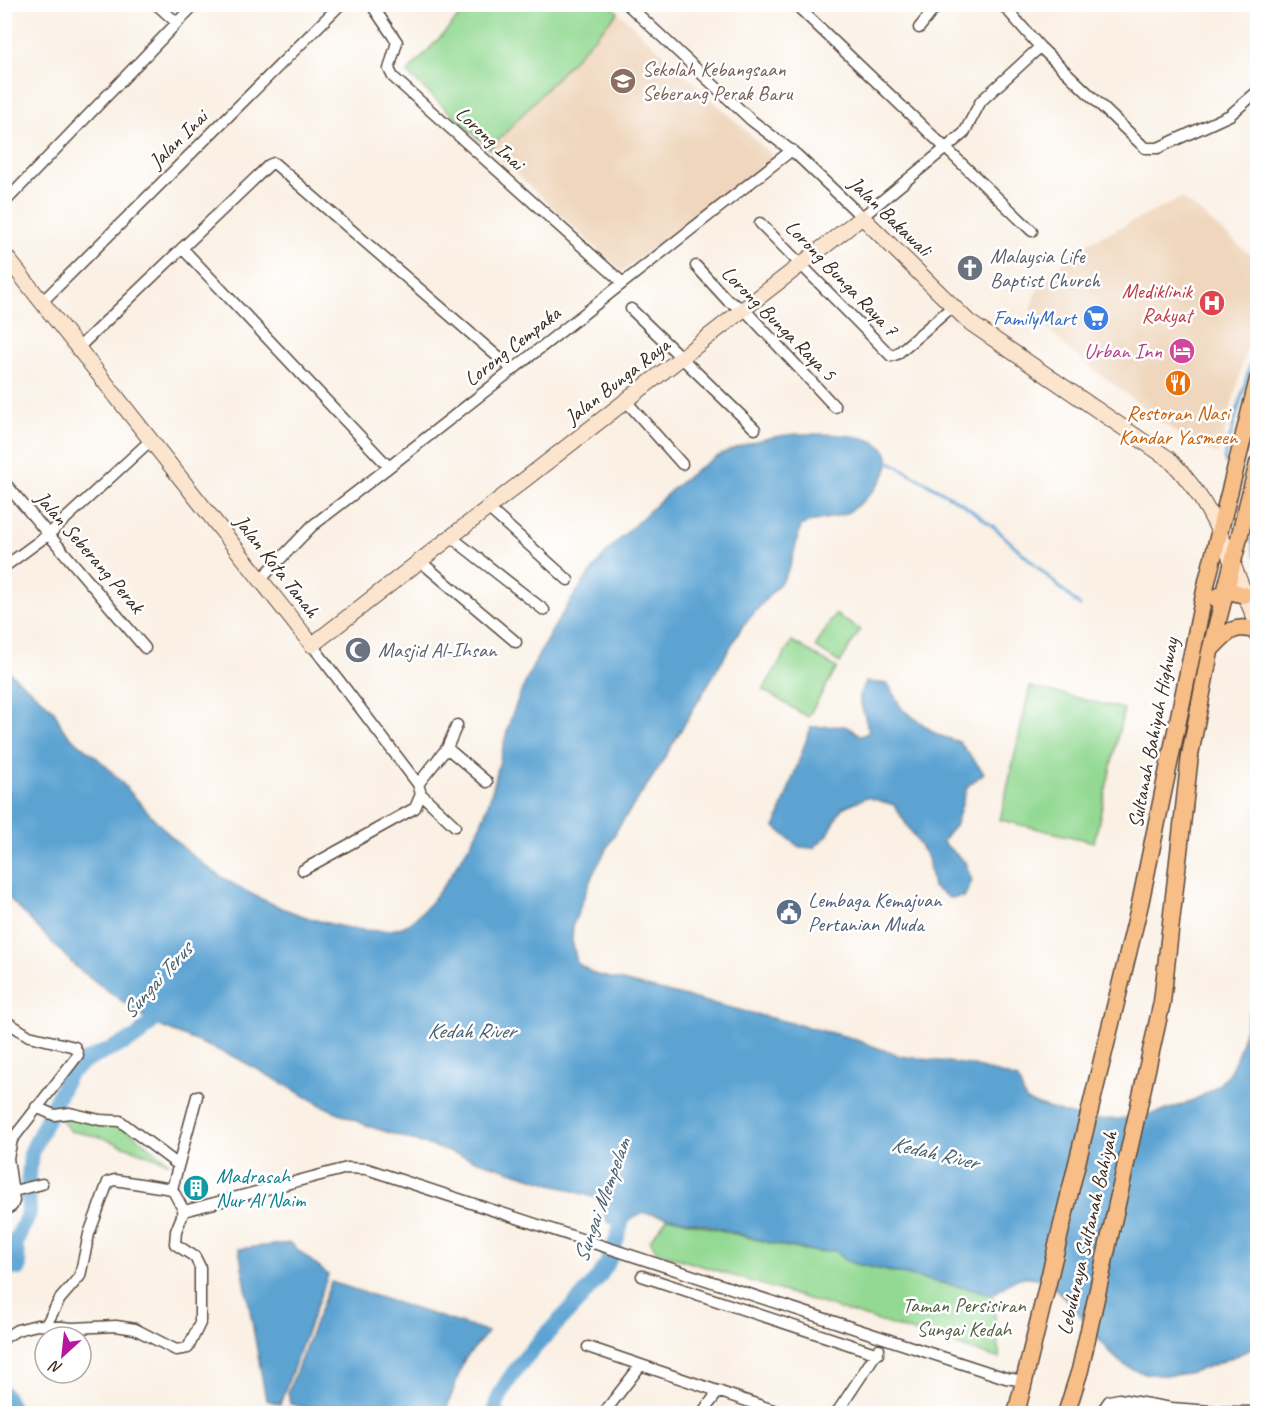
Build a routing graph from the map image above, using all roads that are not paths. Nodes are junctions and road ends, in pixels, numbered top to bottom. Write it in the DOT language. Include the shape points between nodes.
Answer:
graph roads {
  1 [pos="156,4"];
  2 [pos="195,4"];
  3 [pos="341,4"];
  4 [pos="371,4"];
  5 [pos="627,4"];
  6 [pos="795,4"];
  7 [pos="938,4"];
  8 [pos="1002,4"];
  9 [pos="177,24"];
  10 [pos="919,28"];
  11 [pos="1040,47"];
  12 [pos="1257,91"];
  13 [pos="946,148"];
  14 [pos="792,150"];
  15 [pos="4,203"];
  16 [pos="862,217"];
  17 [pos="760,223"];
  18 [pos="1032,231"];
  19 [pos="182,248"];
  20 [pos="4,254"];
  21 [pos="802,264"];
  22 [pos="696,266"];
  23 [pos="623,283"];
  24 [pos="42,302"];
  25 [pos="952,307"];
  26 [pos="632,309"];
  27 [pos="744,309"];
  28 [pos="78,348"];
  29 [pos="681,357"];
  30 [pos="513,370"];
  31 [pos="1257,379"];
  32 [pos="626,401"];
  33 [pos="835,407"];
  34 [pos="755,429"];
  35 [pos="151,440"];
  36 [pos="1257,463"];
  37 [pos="682,464"];
  38 [pos="389,467"];
  39 [pos="4,482"];
  40 [pos="488,508"];
  41 [pos="1220,530"];
  42 [pos="49,534"];
  43 [pos="451,537"];
  44 [pos="1231,559"];
  45 [pos="420,561"];
  46 [pos="4,567"];
  47 [pos="261,579"];
  48 [pos="568,580"];
  49 [pos="1224,592"];
  50 [pos="1244,595"];
  51 [pos="544,610"];
  52 [pos="1202,611"];
  53 [pos="1257,626"];
  54 [pos="1257,632"];
  55 [pos="516,642"];
  56 [pos="312,645"];
  57 [pos="145,648"];
  58 [pos="1210,652"];
  59 [pos="456,725"];
  60 [pos="447,748"];
  61 [pos="487,782"];
  62 [pos="420,789"];
  63 [pos="455,826"];
  64 [pos="303,870"];
  65 [pos="4,1020"];
  66 [pos="197,1096"];
  67 [pos="1093,1097"];
  68 [pos="1139,1107"];
  69 [pos="39,1108"];
  70 [pos="177,1164"];
  71 [pos="37,1186"];
  72 [pos="172,1189"];
  73 [pos="17,1190"];
  74 [pos="4,1211"];
  75 [pos="184,1211"];
  76 [pos="642,1276"];
  77 [pos="46,1325"];
  78 [pos="33,1326"];
  79 [pos="93,1327"];
  80 [pos="4,1338"];
  81 [pos="884,1340"];
  82 [pos="588,1347"];
  83 [pos="878,1354"];
  84 [pos="641,1365"];
  85 [pos="1025,1381"];
  86 [pos="718,1391"];
  87 [pos="1257,1412"];
  88 [pos="221,1413"];
  89 [pos="231,1413"];
  90 [pos="603,1413"];
  91 [pos="701,1413"];
  92 [pos="785,1413"];
  93 [pos="836,1413"];
  94 [pos="1016,1413"];
  95 [pos="1066,1413"];
  96 [pos="1100,1413"];
  1 -- 9 [label="street"];
  2 -- 9 [label="street"];
  3 -- 24 [label="street, Jalan Inai"];
  4 -- 23 [label="street, Lorong Inai" via="397,42 389,69 393,77"];
  5 -- 14 [label="street, Jalan Bakawali" via="751,120"];
  6 -- 13 [label="street"];
  7 -- 10 [label="street"];
  8 -- 11 [label="street"];
  9 -- 15 [label="street"];
  11 -- 12 [label="street" via="1145,148 1158,148 1230,115"];
  11 -- 13 [label="street, Jalan Bunga Raya" via="981,101 967,130"];
  13 -- 16 [label="street, Jalan Bunga Raya"];
  13 -- 18 [label="street"];
  14 -- 16 [label="street, Jalan Bakawali"];
  14 -- 23 [label="street, Lorong Cempaka"];
  16 -- 21 [label="street, Jalan Bunga Raya"];
  16 -- 25 [label="street, Jalan Bakawali"];
  17 -- 21 [label="street, Lorong Bunga Raya 7"];
  19 -- 28 [label="street"];
  19 -- 30 [label="street" via="269,165 277,164"];
  19 -- 38 [label="street"];
  20 -- 24 [label="street, Jalan Kota Tanah"];
  21 -- 25 [label="street, Lorong Bunga Raya 7" via="891,356"];
  21 -- 27 [label="street, Jalan Bunga Raya"];
  22 -- 27 [label="street, Lorong Bunga Raya 5" via="728,301"];
  23 -- 30 [label="street, Lorong Cempaka"];
  24 -- 28 [label="street, Jalan Kota Tanah"];
  25 -- 41 [label="street, Jalan Bakawali" via="1169,459 1196,488"];
  26 -- 29 [label="street"];
  27 -- 29 [label="street, Jalan Bunga Raya"];
  27 -- 33 [label="street, Lorong Bunga Raya 5"];
  28 -- 35 [label="street, Jalan Kota Tanah"];
  29 -- 32 [label="street, Jalan Bunga Raya"];
  29 -- 34 [label="street"];
  30 -- 38 [label="street, Lorong Cempaka"];
  31 -- 41 [label="main road, Sultanah Bahiyah Highway"];
  32 -- 37 [label="street"];
  32 -- 40 [label="street, Jalan Bunga Raya"];
  35 -- 42 [label="street"];
  35 -- 47 [label="street, Jalan Kota Tanah"];
  36 -- 44 [label="main road, Sultanah Bahiyah Highway"];
  38 -- 47 [label="street, Lorong Cempaka" via="312,526"];
  39 -- 42 [label="street, Jalan Seberang Perak"];
  40 -- 43 [label="street, Jalan Bunga Raya"];
  40 -- 48 [label="street"];
  41 -- 44 [label="street, Jalan Bakawali"];
  41 -- 52 [label="main road, Sultanah Bahiyah Highway"];
  42 -- 46 [label="street"];
  42 -- 57 [label="street, Jalan Seberang Perak"];
  43 -- 45 [label="street, Jalan Bunga Raya"];
  43 -- 51 [label="street"];
  44 -- 49 [label="main road, Sultanah Bahiyah Highway"];
  44 -- 50 [label="street, Jalan Bakawali"];
  45 -- 55 [label="street"];
  45 -- 56 [label="street, Jalan Bunga Raya"];
  47 -- 56 [label="street, Jalan Kota Tanah"];
  49 -- 50 [label="main road"];
  49 -- 52 [label="main road"];
  49 -- 58 [label="main road, Sultanah Bahiyah Highway"];
  50 -- 53 [label="street, Jalan Bakawali"];
  52 -- 67 [label="main road, Sultanah Bahiyah Highway" via="1170,751 1160,817"];
  54 -- 58 [label="main road" via="1248,628 1230,630"];
  56 -- 62 [label="street, Jalan Kota Tanah"];
  58 -- 68 [label="main road, Sultanah Bahiyah Highway" via="1190,755 1162,1002"];
  59 -- 60 [label="street"];
  60 -- 61 [label="street"];
  60 -- 62 [label="street"];
  62 -- 63 [label="street, Jalan Kota Tanah"];
  62 -- 64 [label="street" via="415,808"];
  65 -- 69 [label="street" via="29,1036 78,1050 76,1059"];
  66 -- 70 [label="street"];
  67 -- 85 [label="main road, Lebuhraya Sultanah Bahiyah"];
  68 -- 95 [label="main road, Lebuhraya Sultanah Bahiyah" via="1080,1370"];
  69 -- 70 [label="street" via="54,1114 120,1121"];
  69 -- 73 [label="street" via="17,1131 9,1148"];
  70 -- 72 [label="street"];
  71 -- 73 [label="street"];
  72 -- 75 [label="street"];
  72 -- 77 [label="street" via="108,1182 89,1234 80,1276 60,1299"];
  73 -- 74 [label="street" via="12,1206"];
  75 -- 79 [label="street" via="175,1244 195,1257 200,1267 200,1323 188,1348 176,1350 126,1328"];
  75 -- 81 [label="street" via="357,1167"];
  76 -- 83 [label="street"];
  78 -- 80 [label="street"];
  81 -- 83 [label="street"];
  81 -- 85 [label="street"];
  82 -- 84 [label="street"];
  83 -- 93 [label="street"];
  84 -- 86 [label="street"];
  84 -- 90 [label="street"];
  85 -- 94 [label="main road"];
  86 -- 91 [label="street"];
  86 -- 92 [label="street"];
  87 -- 96 [label="street" via="1172,1408 1119,1399 1108,1401"];
  88 -- 89 [label="street"];
}
